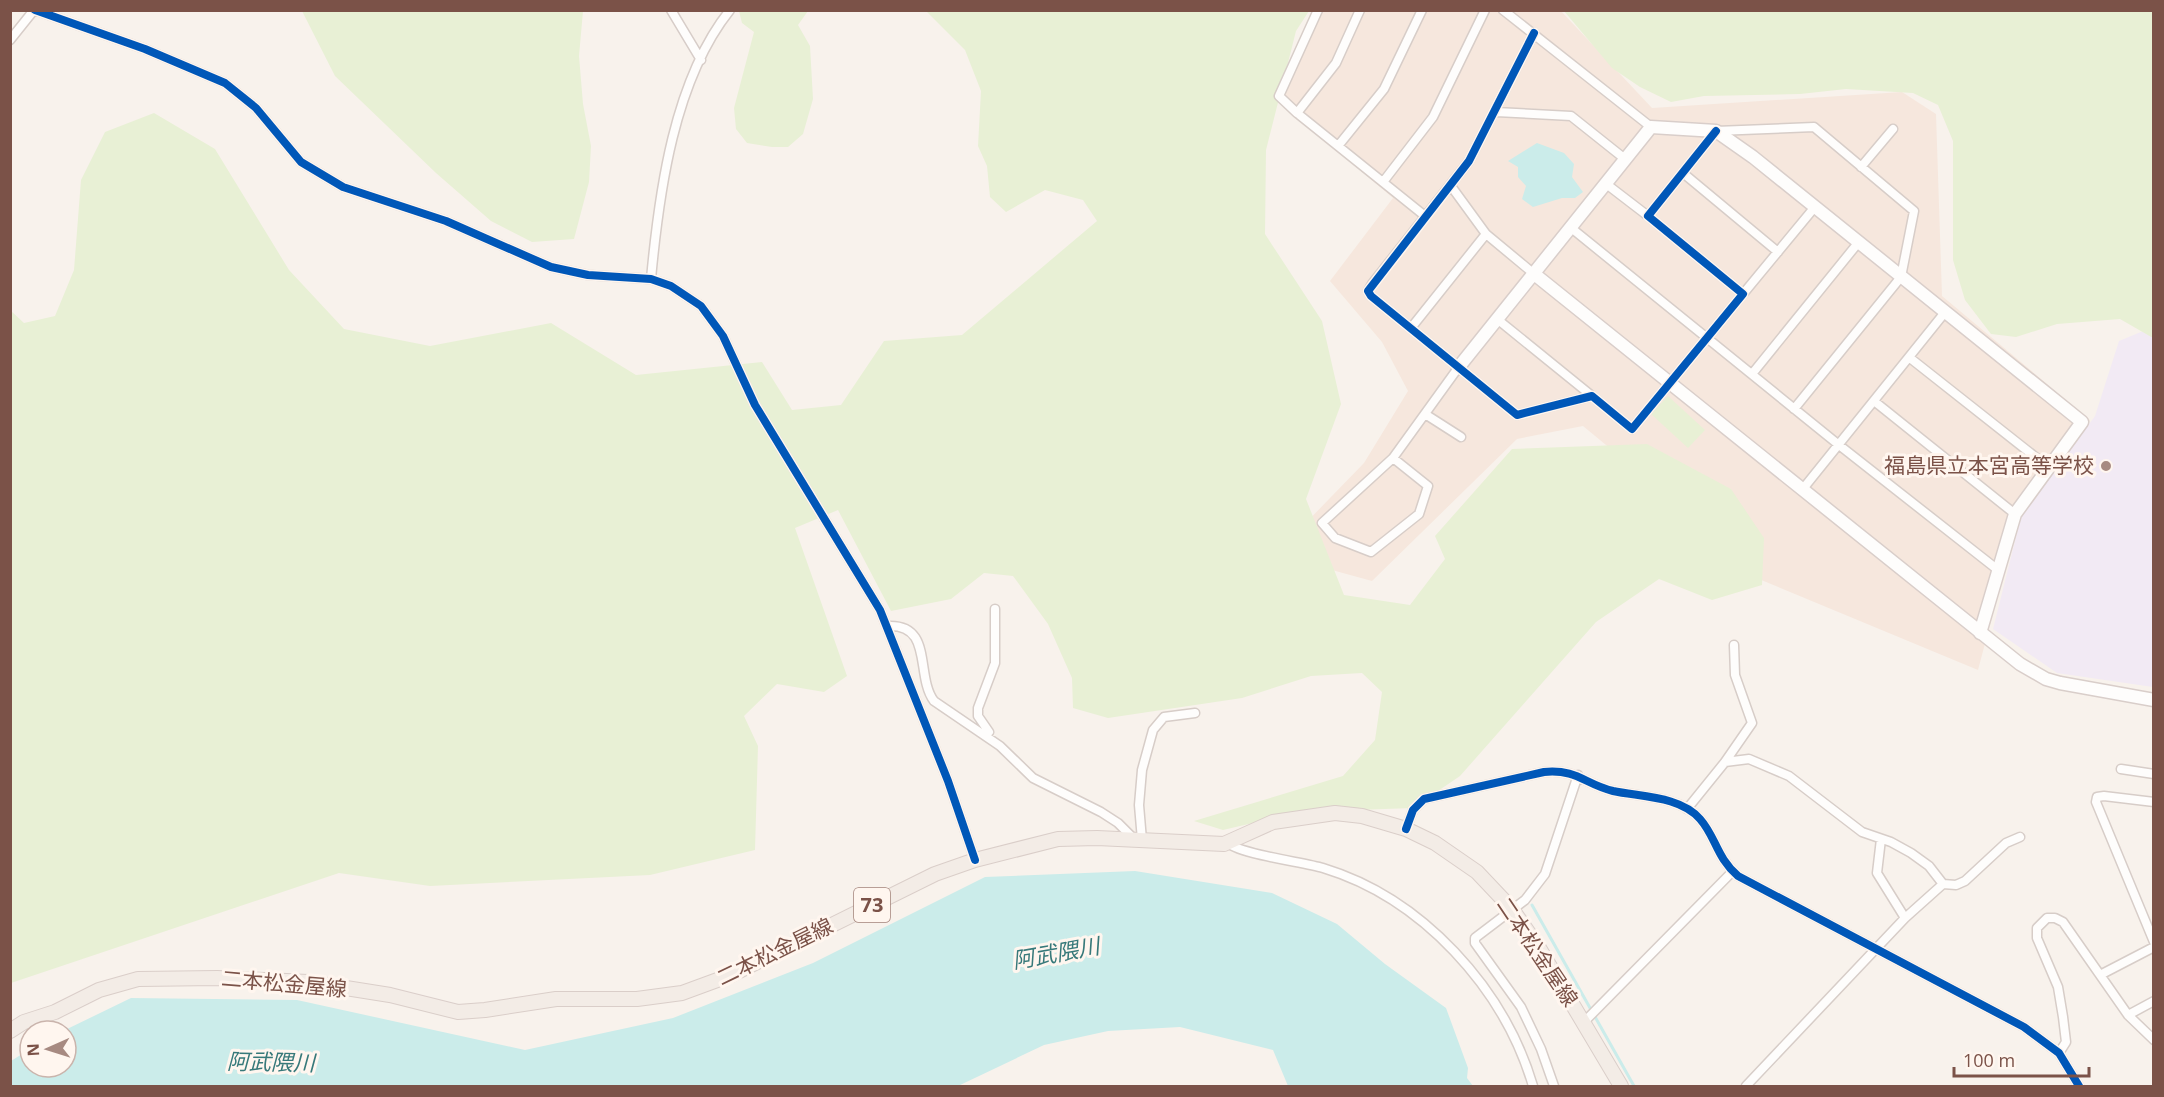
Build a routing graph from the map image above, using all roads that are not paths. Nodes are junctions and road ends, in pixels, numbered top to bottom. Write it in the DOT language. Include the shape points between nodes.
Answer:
graph roads {
  1 [pos="34,10"];
  2 [pos="671,10"];
  3 [pos="730,10"];
  4 [pos="1318,10"];
  5 [pos="1360,10"];
  6 [pos="1422,10"];
  7 [pos="1485,10"];
  8 [pos="1503,10"];
  9 [pos="1534,33"];
  10 [pos="10,40"];
  11 [pos="701,60"];
  12 [pos="1297,112"];
  13 [pos="1496,112"];
  14 [pos="1651,128"];
  15 [pos="1893,129"];
  16 [pos="1716,131"];
  17 [pos="1338,146"];
  18 [pos="1625,159"];
  19 [pos="1861,166"];
  20 [pos="1683,172"];
  21 [pos="1383,182"];
  22 [pos="1605,183"];
  23 [pos="1451,186"];
  24 [pos="1814,208"];
  25 [pos="1425,216"];
  26 [pos="1648,216"];
  27 [pos="1570,227"];
  28 [pos="1486,234"];
  29 [pos="1858,243"];
  30 [pos="1778,252"];
  31 [pos="1533,273"];
  32 [pos="1901,277"];
  33 [pos="651,279"];
  34 [pos="1743,294"];
  35 [pos="1946,311"];
  36 [pos="1497,319"];
  37 [pos="1411,328"];
  38 [pos="1707,338"];
  39 [pos="1910,358"];
  40 [pos="1458,368"];
  41 [pos="1752,374"];
  42 [pos="1670,384"];
  43 [pos="1592,396"];
  44 [pos="1874,401"];
  45 [pos="1794,409"];
  46 [pos="1425,414"];
  47 [pos="1461,437"];
  48 [pos="1839,445"];
  49 [pos="1393,458"];
  50 [pos="2048,467"];
  51 [pos="1802,490"];
  52 [pos="2015,514"];
  53 [pos="1998,570"];
  54 [pos="995,609"];
  55 [pos="887,626"];
  56 [pos="1980,633"];
  57 [pos="1734,645"];
  58 [pos="2154,700"];
  59 [pos="1195,713"];
  60 [pos="995,742"];
  61 [pos="1725,762"];
  62 [pos="2121,769"];
  63 [pos="2154,774"];
  64 [pos="1578,775"];
  65 [pos="2154,802"];
  66 [pos="1687,809"];
  67 [pos="1406,829"];
  68 [pos="2020,837"];
  69 [pos="1881,839"];
  70 [pos="1139,840"];
  71 [pos="1227,842"];
  72 [pos="975,860"];
  73 [pos="1733,871"];
  74 [pos="1943,884"];
  75 [pos="1512,909"];
  76 [pos="1905,918"];
  77 [pos="2154,942"];
  78 [pos="2154,947"];
  79 [pos="1877,950"];
  80 [pos="2100,975"];
  81 [pos="2154,1001"];
  82 [pos="2128,1015"];
  83 [pos="1589,1017"];
  84 [pos="10,1031"];
  85 [pos="2154,1040"];
  86 [pos="2059,1053"];
  87 [pos="1533,1086"];
  88 [pos="1554,1086"];
  89 [pos="1621,1086"];
  90 [pos="1746,1086"];
  91 [pos="2079,1086"];
  1 -- 10 [label="street"];
  1 -- 33 [label="street" via="145,49 225,83 256,108 301,162 343,187 446,221 550,267 588,275"];
  2 -- 11 [label="street"];
  3 -- 11 [label="street"];
  4 -- 12 [label="street" via="1279,96"];
  5 -- 12 [label="street" via="1336,63"];
  6 -- 17 [label="street" via="1384,89"];
  7 -- 21 [label="street" via="1433,117"];
  8 -- 9 [label="street"];
  9 -- 13 [label="street"];
  9 -- 14 [label="street"];
  11 -- 33 [label="street" via="666,162"];
  12 -- 17 [label="street"];
  13 -- 18 [label="street" via="1571,116"];
  13 -- 23 [label="street"];
  14 -- 16 [label="street"];
  14 -- 18 [label="street"];
  15 -- 19 [label="street"];
  16 -- 19 [label="street" via="1814,127"];
  16 -- 20 [label="street"];
  16 -- 24 [label="street"];
  17 -- 21 [label="street"];
  18 -- 22 [label="street"];
  19 -- 32 [label="street" via="1914,211"];
  20 -- 26 [label="street"];
  20 -- 30 [label="street"];
  21 -- 25 [label="street"];
  22 -- 26 [label="street"];
  22 -- 27 [label="street"];
  23 -- 25 [label="street"];
  23 -- 28 [label="street"];
  24 -- 29 [label="street"];
  24 -- 30 [label="street"];
  25 -- 37 [label="street" via="1368,291"];
  26 -- 34 [label="street"];
  27 -- 31 [label="street"];
  27 -- 38 [label="street"];
  28 -- 31 [label="street"];
  28 -- 37 [label="street"];
  29 -- 32 [label="street"];
  29 -- 41 [label="street"];
  30 -- 34 [label="street"];
  31 -- 36 [label="street"];
  31 -- 42 [label="street"];
  32 -- 35 [label="street"];
  32 -- 45 [label="street"];
  33 -- 55 [label="street" via="688,296 710,316 755,405"];
  34 -- 38 [label="street"];
  35 -- 39 [label="street"];
  35 -- 50 [label="street" via="2082,422"];
  36 -- 40 [label="street"];
  36 -- 43 [label="street"];
  37 -- 40 [label="street"];
  38 -- 41 [label="street"];
  38 -- 42 [label="street"];
  39 -- 44 [label="street"];
  39 -- 50 [label="street"];
  40 -- 43 [label="street" via="1517,415"];
  40 -- 46 [label="street"];
  41 -- 45 [label="street"];
  42 -- 43 [label="street" via="1632,429"];
  42 -- 51 [label="street"];
  44 -- 48 [label="street"];
  44 -- 52 [label="street"];
  45 -- 48 [label="street"];
  46 -- 47 [label="street"];
  46 -- 49 [label="street"];
  48 -- 51 [label="street"];
  48 -- 53 [label="street"];
  49 -- 49 [label="street" via="1428,486 1419,514 1371,552 1335,538 1322,523"];
  50 -- 52 [label="street"];
  51 -- 56 [label="street"];
  52 -- 53 [label="street"];
  53 -- 56 [label="street"];
  54 -- 60 [label="street" via="995,663 978,716"];
  55 -- 60 [label="street" via="904,627 914,636 924,664 928,693 934,701"];
  55 -- 72 [label="street"];
  56 -- 58 [label="street" via="2046,679"];
  57 -- 61 [label="street" via="1735,675 1752,723"];
  59 -- 70 [label="street" via="1164,717 1153,730 1139,787"];
  60 -- 70 [label="street" via="1033,778 1101,812"];
  61 -- 66 [label="street"];
  61 -- 69 [label="street" via="1749,759 1789,776 1862,832"];
  62 -- 63 [label="street"];
  64 -- 66 [label="street" via="1610,790"];
  64 -- 67 [label="street" via="1544,772 1424,800 1413,810"];
  64 -- 75 [label="street" via="1551,863 1533,891"];
  65 -- 77 [label="street" via="2104,795 2097,797 2096,802"];
  66 -- 73 [label="street" via="1700,820 1721,859"];
  67 -- 71 [label="main road, 二本松金屋線 / 73" via="1362,816 1335,813 1273,822"];
  67 -- 75 [label="main road, 二本松金屋線 / 73" via="1469,867"];
  68 -- 74 [label="street" via="2006,843 1965,881"];
  69 -- 74 [label="street" via="1929,866"];
  69 -- 76 [label="street" via="1877,873"];
  70 -- 71 [label="main road, 二本松金屋線 / 73"];
  70 -- 72 [label="main road, 二本松金屋線 / 73" via="1058,839"];
  71 -- 87 [label="street" via="1236,850 1325,868 1398,905 1434,932 1489,994 1525,1060"];
  72 -- 84 [label="main road, 二本松金屋線 / 73" via="935,874 731,975 682,993 637,999 556,999 458,1012 390,995 308,982 138,979 99,990"];
  73 -- 79 [label="street"];
  73 -- 83 [label="street"];
  74 -- 76 [label="street"];
  75 -- 83 [label="main road, 二本松金屋線 / 73"];
  75 -- 88 [label="street" via="1475,938 1475,943 1521,1007"];
  76 -- 79 [label="street"];
  78 -- 80 [label="street"];
  79 -- 86 [label="street" via="2024,1027"];
  79 -- 90 [label="street"];
  80 -- 82 [label="street"];
  80 -- 86 [label="street" via="2063,922 2055,918 2041,922 2037,938 2058,987 2063,1017 2066,1042"];
  81 -- 82 [label="street"];
  82 -- 85 [label="street"];
  83 -- 89 [label="main road, 二本松金屋線 / 73"];
  86 -- 91 [label="street"];
}
